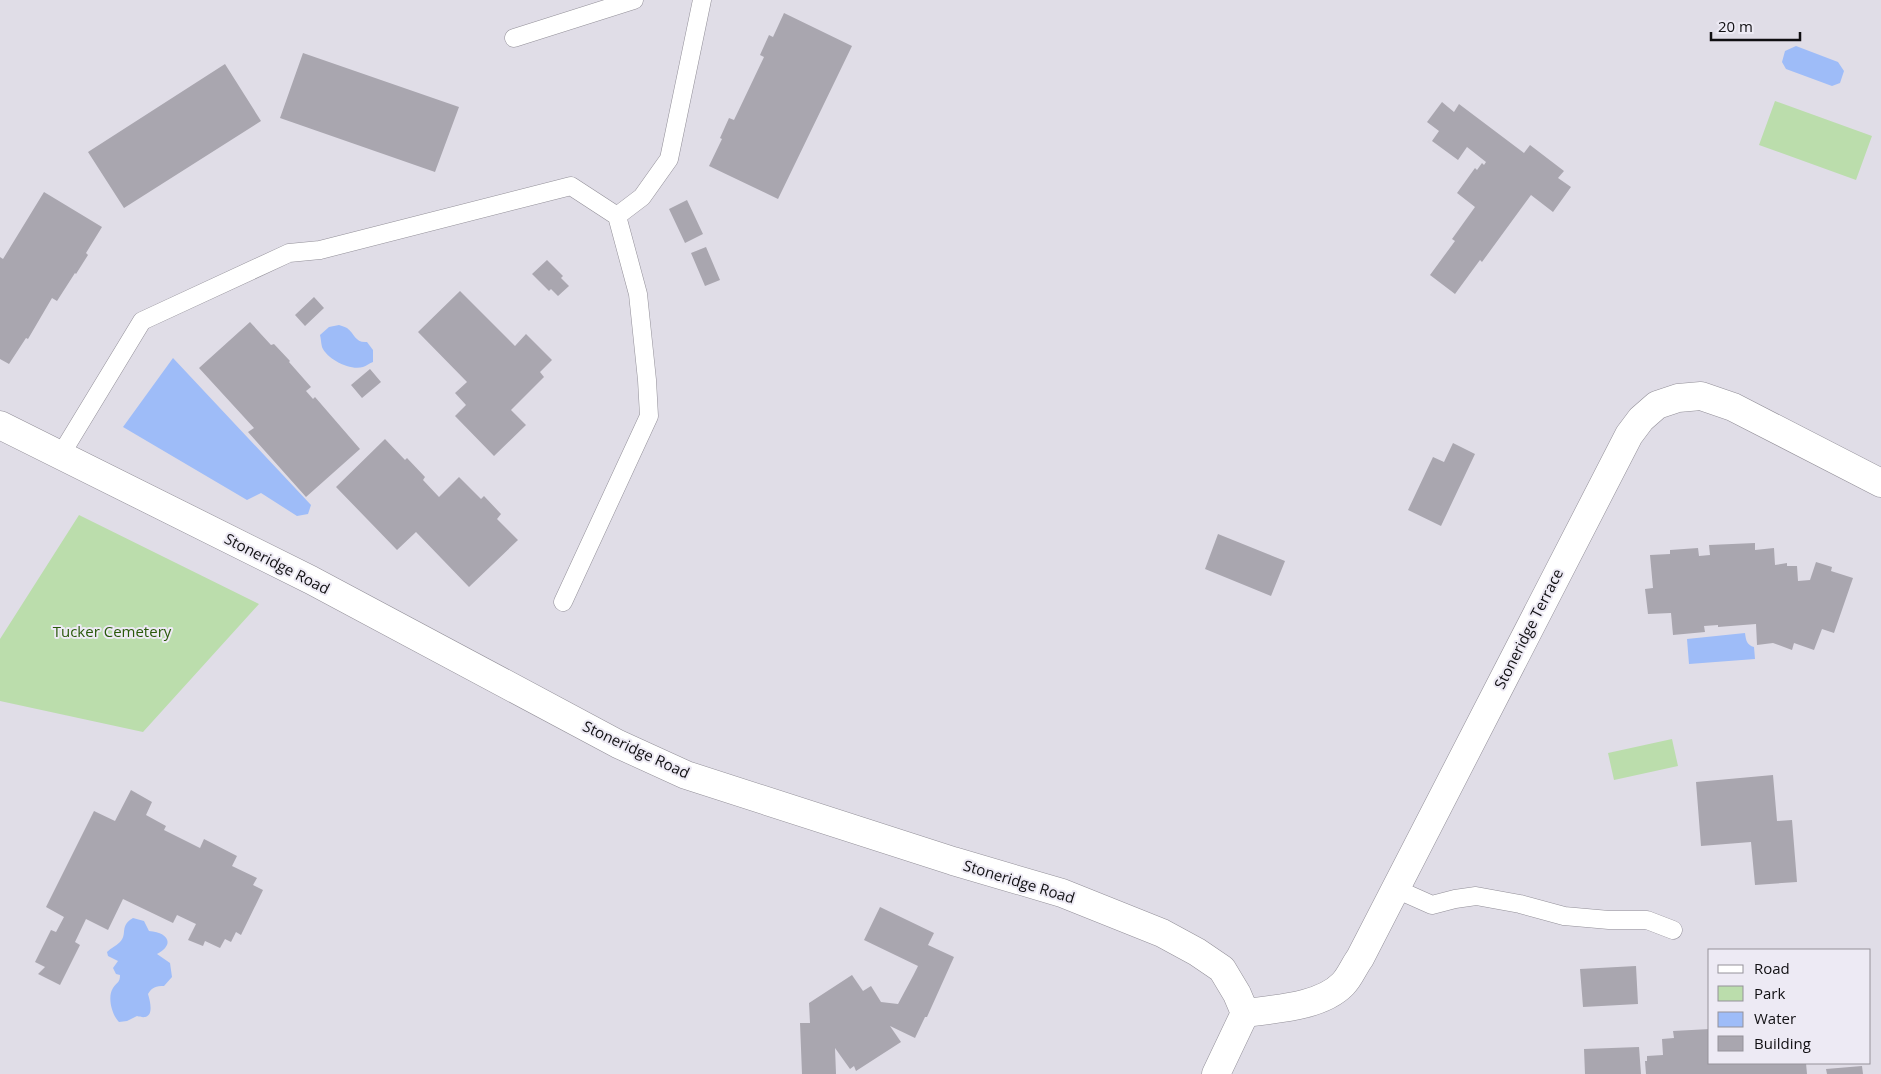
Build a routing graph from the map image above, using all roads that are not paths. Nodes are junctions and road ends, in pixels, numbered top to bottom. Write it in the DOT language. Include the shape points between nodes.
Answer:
graph roads {
  1 [pos="634,0"];
  2 [pos="702,0"];
  3 [pos="514,38"];
  4 [pos="617,216"];
  5 [pos="0,425"];
  6 [pos="60,456"];
  7 [pos="1881,483"];
  8 [pos="563,602"];
  9 [pos="1396,889"];
  10 [pos="1673,930"];
  11 [pos="1244,1013"];
  12 [pos="1216,1074"];
  1 -- 3 [label="lane"];
  2 -- 4 [label="lane" via="669,159 642,197"];
  4 -- 6 [label="lane" via="571,186 320,250 288,253 142,321"];
  4 -- 8 [label="lane" via="638,294 649,416"];
  5 -- 6 [label="street, Stoneridge Road"];
  6 -- 11 [label="street, Stoneridge Road" via="311,580 656,762 953,862 1062,893 1162,933 1222,969"];
  7 -- 9 [label="street, Stoneridge Terrace" via="1733,407 1702,396 1678,398 1657,405 1629,435"];
  9 -- 10 [label="lane" via="1432,905 1476,896 1564,916 1647,920"];
  9 -- 11 [label="street, Stoneridge Terrace" via="1343,984 1324,998"];
  11 -- 12 [label="street"];
}
